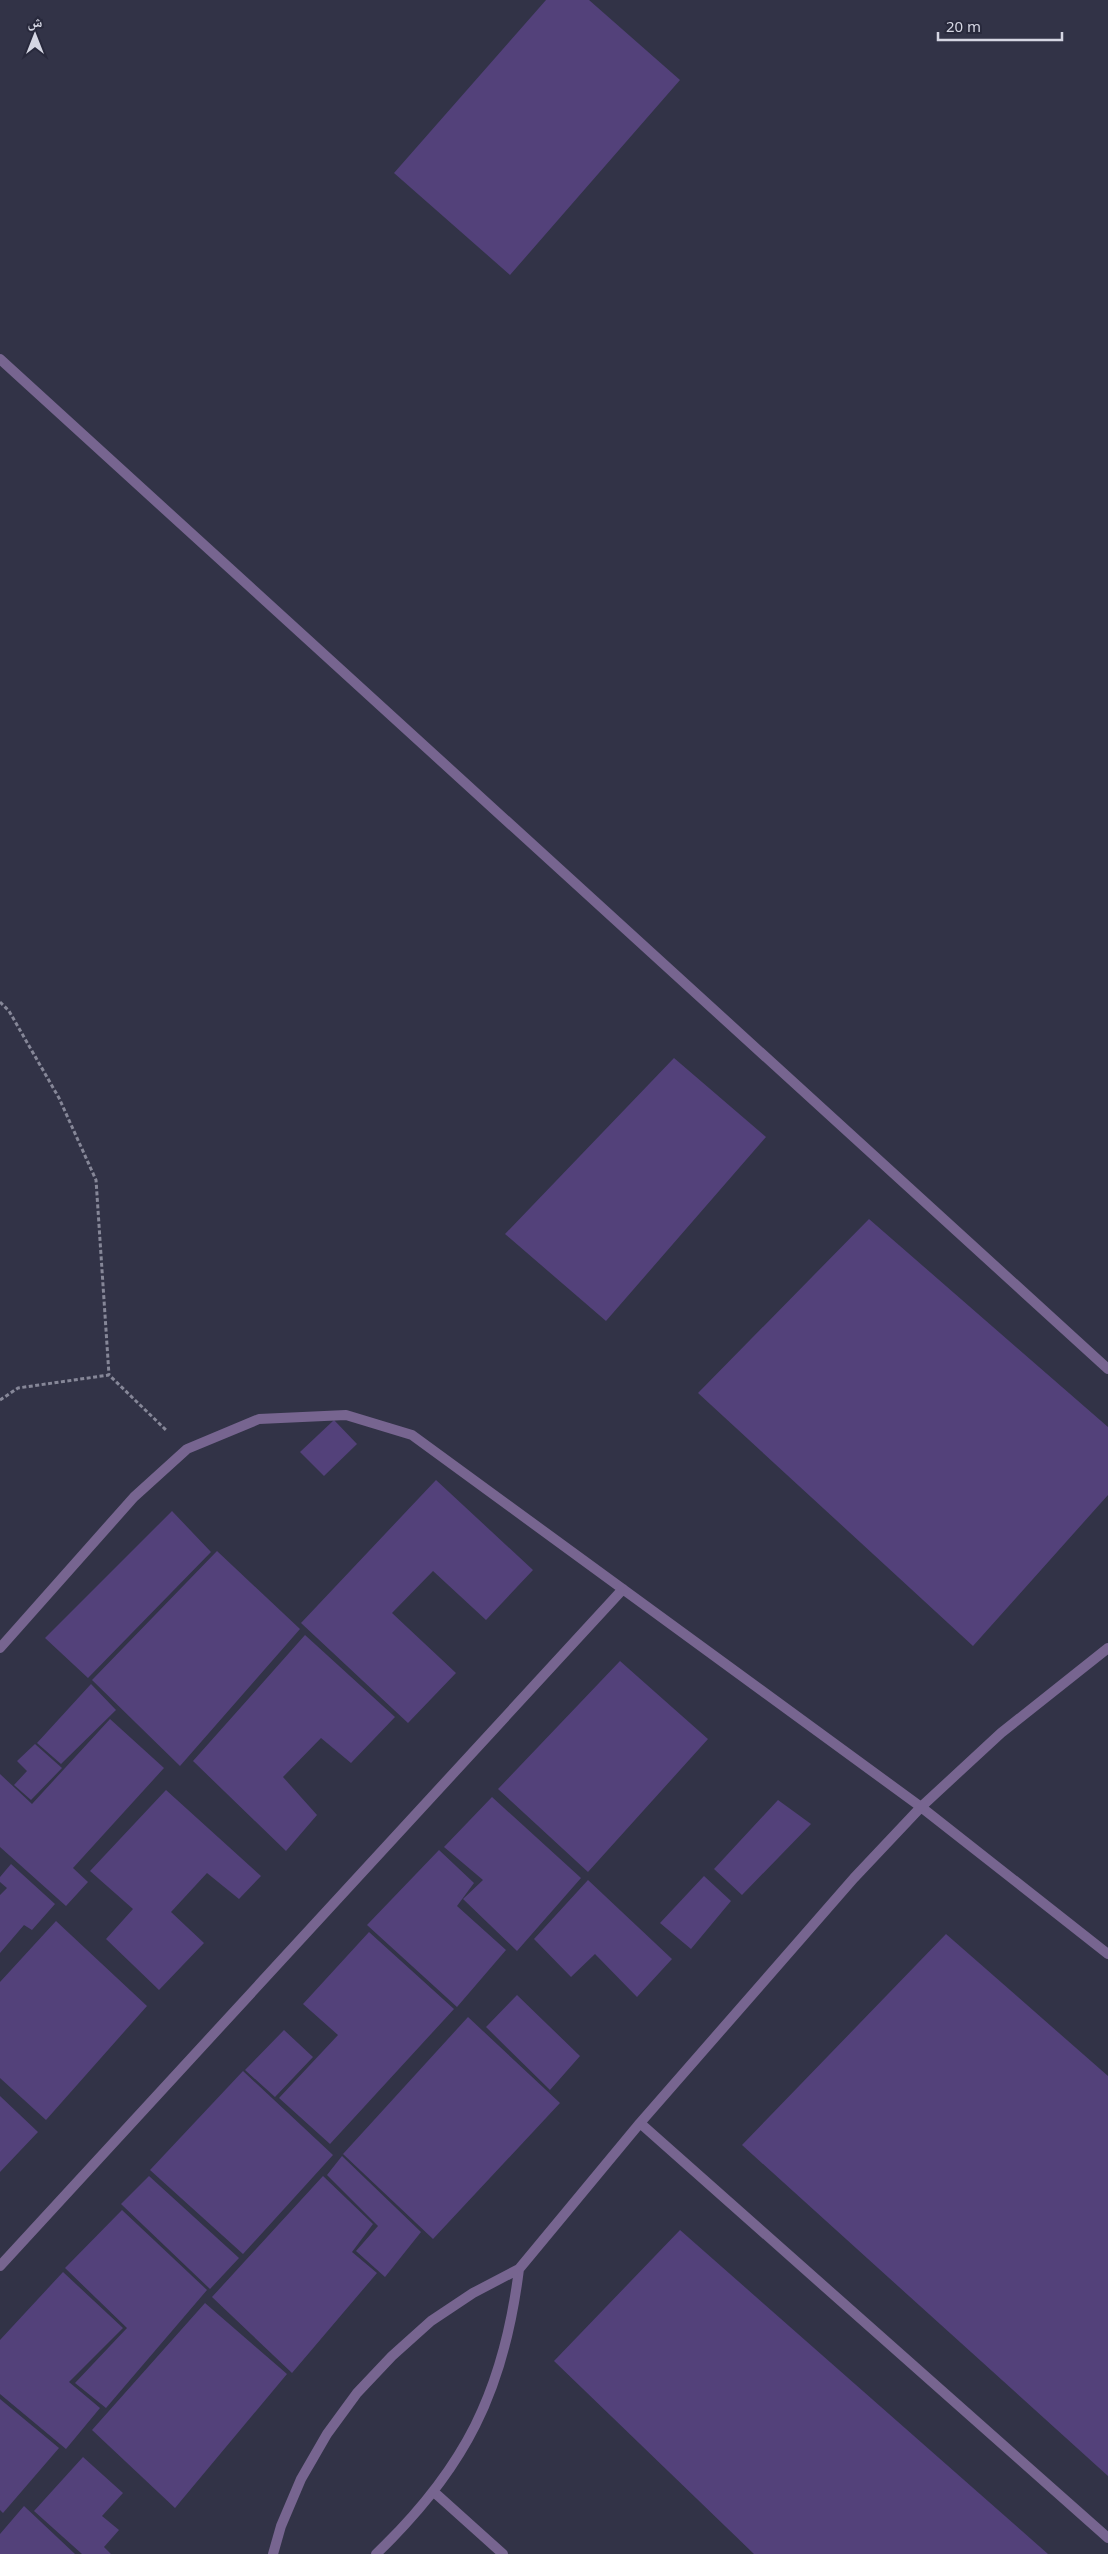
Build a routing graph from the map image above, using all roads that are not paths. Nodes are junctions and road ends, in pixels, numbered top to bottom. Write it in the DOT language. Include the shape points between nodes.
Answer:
graph roads {
  1 [pos="0,359"];
  2 [pos="1108,1369"];
  3 [pos="623,1589"];
  4 [pos="0,1648"];
  5 [pos="1108,1648"];
  6 [pos="922,1807"];
  7 [pos="1108,1954"];
  8 [pos="640,2124"];
  9 [pos="0,2266"];
  10 [pos="519,2269"];
  11 [pos="434,2492"];
  12 [pos="1108,2538"];
  13 [pos="273,2554"];
  14 [pos="376,2554"];
  15 [pos="503,2554"];
  1 -- 2 [label="lane"];
  3 -- 4 [label="lane" via="412,1435 346,1415 259,1419 187,1449 134,1497"];
  3 -- 6 [label="lane"];
  3 -- 9 [label="lane"];
  5 -- 6 [label="lane" via="1001,1733"];
  6 -- 7 [label="lane"];
  6 -- 8 [label="lane" via="854,1878"];
  8 -- 10 [label="lane"];
  8 -- 12 [label="lane"];
  10 -- 11 [label="lane" via="513,2317 498,2373 462,2452"];
  10 -- 13 [label="lane" via="431,2321 357,2393 327,2434 301,2479"];
  11 -- 14 [label="lane"];
  11 -- 15 [label="lane"];
}
